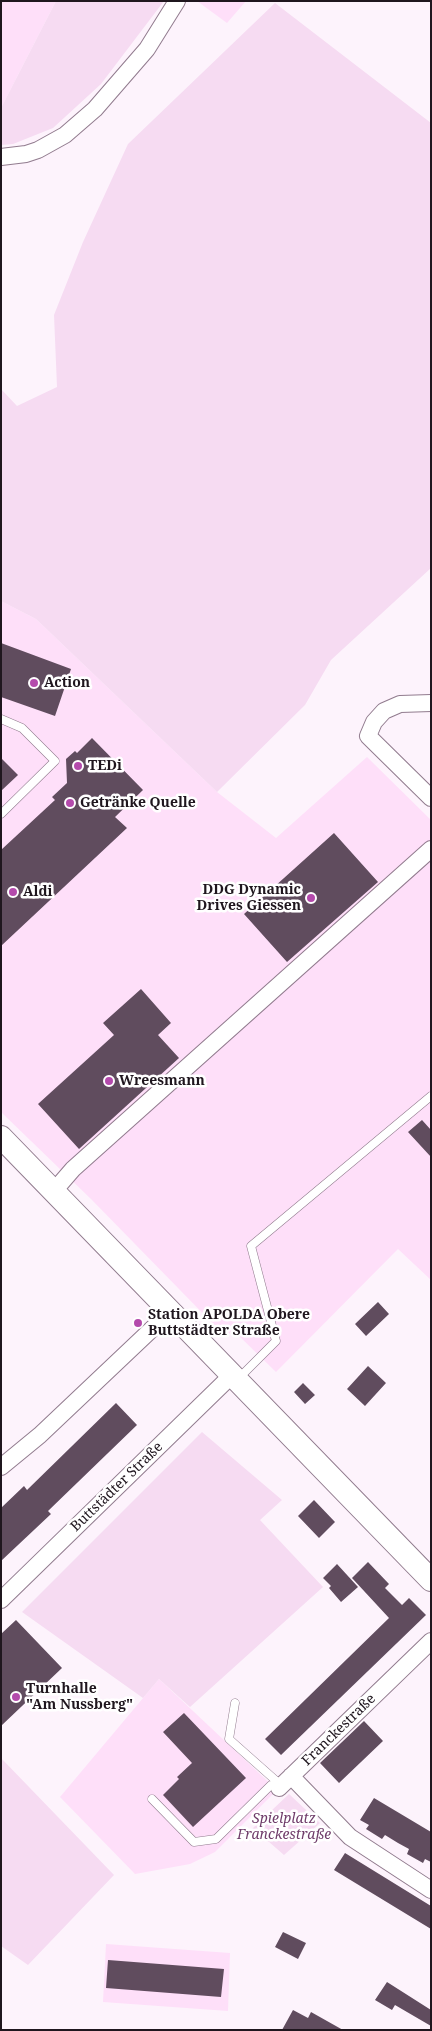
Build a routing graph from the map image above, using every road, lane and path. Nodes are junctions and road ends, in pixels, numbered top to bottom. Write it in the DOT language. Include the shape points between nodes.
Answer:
graph roads {
  1 [pos="176,1"];
  2 [pos="1,157"];
  3 [pos="431,703"];
  4 [pos="1,719"];
  5 [pos="431,798"];
  6 [pos="1,814"];
  7 [pos="431,849"];
  8 [pos="431,1096"];
  9 [pos="1,1137"];
  10 [pos="54,1191"];
  11 [pos="171,1312"];
  12 [pos="234,1378"];
  13 [pos="1,1467"];
  14 [pos="431,1580"];
  15 [pos="1,1600"];
  16 [pos="431,1641"];
  17 [pos="235,1703"];
  18 [pos="284,1783"];
  19 [pos="152,1799"];
  20 [pos="431,1890"];
  1 -- 2 [label="street" via="147,49 95,109 65,136 26,154"];
  3 -- 5 [label="street" via="400,704 384,711 368,736"];
  4 -- 6 [label="lane" via="22,728 55,761"];
  7 -- 10 [label="street" via="73,1169"];
  8 -- 12 [label="lane" via="251,1246 276,1341"];
  9 -- 10 [label="street"];
  10 -- 11 [label="street"];
  11 -- 12 [label="street"];
  11 -- 13 [label="street" via="40,1435"];
  12 -- 14 [label="street"];
  12 -- 15 [label="street, Buttstädter Straße"];
  16 -- 18 [label="street, Franckestraße"];
  17 -- 18 [label="lane" via="229,1739"];
  18 -- 19 [label="lane" via="271,1785 216,1839 194,1842"];
  18 -- 20 [label="street, Franckestraße" via="350,1837"];
}
